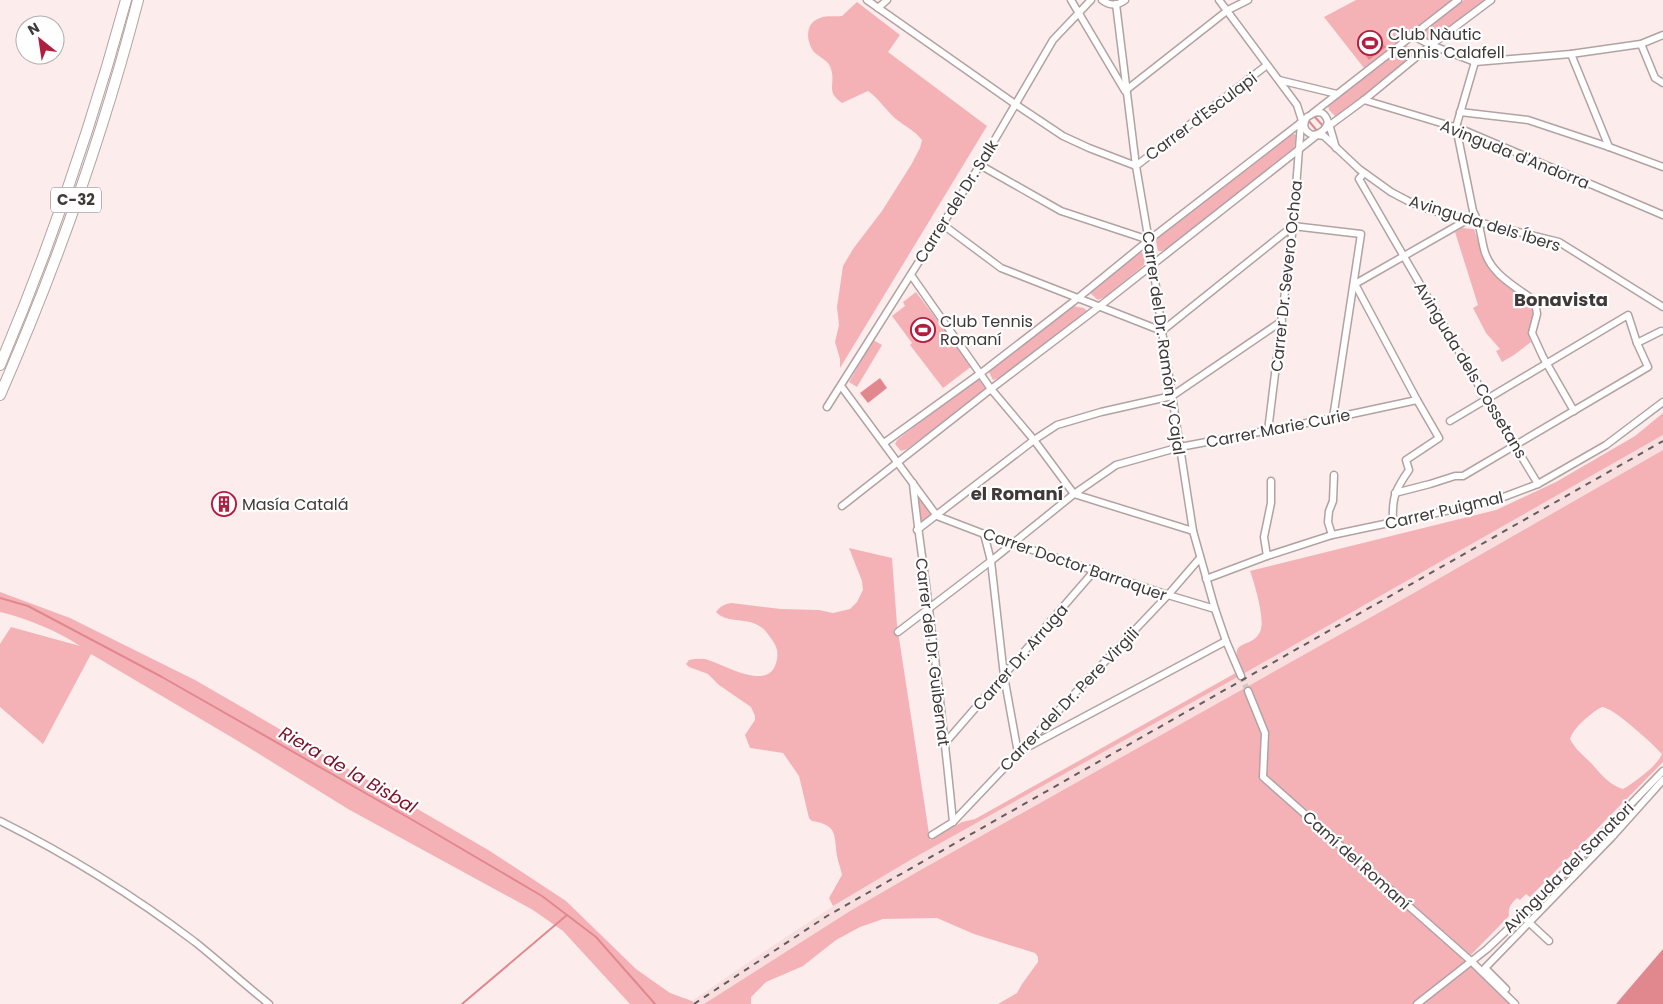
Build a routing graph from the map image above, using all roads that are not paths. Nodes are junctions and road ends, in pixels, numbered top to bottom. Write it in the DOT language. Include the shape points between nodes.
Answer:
graph roads {
  1 [pos="126,0"];
  2 [pos="138,0"];
  3 [pos="867,0"];
  4 [pos="887,0"];
  5 [pos="1071,0"];
  6 [pos="1091,0"];
  7 [pos="1102,0"];
  8 [pos="1125,0"];
  9 [pos="1219,0"];
  10 [pos="1248,0"];
  11 [pos="1458,0"];
  12 [pos="1491,0"];
  13 [pos="1116,4"];
  14 [pos="878,8"];
  15 [pos="1228,10"];
  16 [pos="1079,14"];
  17 [pos="1663,34"];
  18 [pos="1411,36"];
  19 [pos="1640,44"];
  20 [pos="1431,45"];
  21 [pos="1571,54"];
  22 [pos="1475,62"];
  23 [pos="1267,65"];
  24 [pos="1279,80"];
  25 [pos="1663,83"];
  26 [pos="1126,91"];
  27 [pos="1337,94"];
  28 [pos="1364,100"];
  29 [pos="1015,104"];
  30 [pos="1297,105"];
  31 [pos="1460,112"];
  32 [pos="1310,116"];
  33 [pos="1456,127"];
  34 [pos="1322,130"];
  35 [pos="1609,147"];
  36 [pos="1337,149"];
  37 [pos="1299,151"];
  38 [pos="980,165"];
  39 [pos="1136,166"];
  40 [pos="1663,167"];
  41 [pos="1364,173"];
  42 [pos="1663,215"];
  43 [pos="1467,220"];
  44 [pos="1479,222"];
  45 [pos="942,224"];
  46 [pos="1294,226"];
  47 [pos="1150,240"];
  48 [pos="1404,256"];
  49 [pos="1153,264"];
  50 [pos="911,275"];
  51 [pos="1355,284"];
  52 [pos="1078,298"];
  53 [pos="1100,306"];
  54 [pos="1663,307"];
  55 [pos="1282,321"];
  56 [pos="1162,331"];
  57 [pos="1661,331"];
  58 [pos="1637,343"];
  59 [pos="1547,364"];
  60 [pos="0,365"];
  61 [pos="981,373"];
  62 [pos="841,386"];
  63 [pos="991,389"];
  64 [pos="0,395"];
  65 [pos="1172,396"];
  66 [pos="1486,398"];
  67 [pos="1417,400"];
  68 [pos="1663,402"];
  69 [pos="827,407"];
  70 [pos="1574,411"];
  71 [pos="1334,418"];
  72 [pos="1450,421"];
  73 [pos="1268,431"];
  74 [pos="1034,440"];
  75 [pos="884,443"];
  76 [pos="1515,446"];
  77 [pos="1180,447"];
  78 [pos="898,462"];
  79 [pos="1334,474"];
  80 [pos="1271,480"];
  81 [pos="913,482"];
  82 [pos="1538,484"];
  83 [pos="1395,493"];
  84 [pos="1074,494"];
  85 [pos="842,506"];
  86 [pos="937,516"];
  87 [pos="1392,522"];
  88 [pos="917,530"];
  89 [pos="1193,531"];
  90 [pos="984,534"];
  91 [pos="1332,535"];
  92 [pos="1013,543"];
  93 [pos="1267,556"];
  94 [pos="1200,558"];
  95 [pos="991,561"];
  96 [pos="1096,570"];
  97 [pos="1206,579"];
  98 [pos="1168,595"];
  99 [pos="929,608"];
  100 [pos="1215,609"];
  101 [pos="898,632"];
  102 [pos="1226,641"];
  103 [pos="1004,676"];
  104 [pos="1241,676"];
  105 [pos="1248,691"];
  106 [pos="945,743"];
  107 [pos="1018,752"];
  108 [pos="1663,771"];
  109 [pos="1663,780"];
  110 [pos="1656,783"];
  111 [pos="1663,791"];
  112 [pos="0,821"];
  113 [pos="953,822"];
  114 [pos="932,835"];
  115 [pos="1522,916"];
  116 [pos="1529,923"];
  117 [pos="1548,941"];
  118 [pos="1472,962"];
  119 [pos="1507,991"];
  120 [pos="269,1004"];
  121 [pos="1417,1004"];
  122 [pos="1515,1004"];
  1 -- 60 [label="highway, C-32" via="63,202"];
  2 -- 64 [label="highway, C-32" via="83,181 40,299"];
  3 -- 14 [label="street"];
  4 -- 14 [label="street"];
  5 -- 16 [label="street"];
  6 -- 16 [label="street, Carrer del Dr. Salk"];
  7 -- 13 [label="street"];
  8 -- 13 [label="street"];
  9 -- 15 [label="street"];
  10 -- 15 [label="street"];
  11 -- 18 [label="street"];
  12 -- 20 [label="street"];
  13 -- 26 [label="street, Carrer del Dr. Ramón y Cajal"];
  14 -- 29 [label="street"];
  15 -- 23 [label="street"];
  15 -- 26 [label="street"];
  16 -- 26 [label="street"];
  16 -- 29 [label="street, Carrer del Dr. Salk" via="1053,40"];
  17 -- 19 [label="street"];
  18 -- 20 [label="street"];
  18 -- 27 [label="street"];
  19 -- 21 [label="street"];
  19 -- 25 [label="street" via="1655,78"];
  20 -- 22 [label="street"];
  20 -- 28 [label="street"];
  21 -- 22 [label="street"];
  21 -- 35 [label="street"];
  22 -- 31 [label="street"];
  23 -- 24 [label="street"];
  23 -- 39 [label="street, Carrer d'Esculapi"];
  24 -- 27 [label="street"];
  24 -- 30 [label="street"];
  26 -- 39 [label="street, Carrer del Dr. Ramón y Cajal"];
  27 -- 32 [label="street"];
  28 -- 33 [label="street, Avinguda d'Andorra"];
  28 -- 34 [label="street"];
  29 -- 38 [label="street, Carrer del Dr. Salk"];
  29 -- 39 [label="street" via="1062,136"];
  30 -- 32 [label="street"];
  30 -- 32 [label="street"];
  31 -- 33 [label="street"];
  31 -- 35 [label="street" via="1528,120"];
  32 -- 34 [label="street" via="1324,115"];
  32 -- 34 [label="street" via="1305,129 1307,132"];
  32 -- 37 [label="street, Carrer Dr. Severo Ochoa"];
  32 -- 47 [label="street"];
  33 -- 42 [label="street, Avinguda d'Andorra"];
  33 -- 44 [label="street" via="1473,211"];
  34 -- 36 [label="street, Avinguda dels Íbers"];
  34 -- 36 [label="street, Avinguda dels Íbers"];
  34 -- 37 [label="street"];
  35 -- 40 [label="street"];
  36 -- 41 [label="street, Avinguda dels Íbers"];
  37 -- 46 [label="street, Carrer Dr. Severo Ochoa"];
  37 -- 49 [label="street"];
  38 -- 45 [label="street, Carrer del Dr. Salk"];
  38 -- 47 [label="street" via="1060,211"];
  39 -- 47 [label="street, Carrer del Dr. Ramón y Cajal"];
  41 -- 43 [label="street, Avinguda dels Íbers" via="1408,201"];
  41 -- 48 [label="street, Avinguda dels Cossetans" via="1359,179"];
  43 -- 44 [label="street, Avinguda dels Íbers"];
  43 -- 48 [label="street"];
  44 -- 54 [label="street, Avinguda dels Íbers" via="1559,242"];
  44 -- 59 [label="street" via="1484,251 1499,275 1535,301 1537,314 1532,334"];
  45 -- 50 [label="street, Carrer del Dr. Salk"];
  45 -- 52 [label="street" via="1001,268"];
  46 -- 51 [label="street" via="1361,234"];
  46 -- 55 [label="street, Carrer Dr. Severo Ochoa"];
  46 -- 56 [label="street"];
  47 -- 49 [label="street, Carrer del Dr. Ramón y Cajal"];
  47 -- 52 [label="street"];
  48 -- 51 [label="street"];
  48 -- 66 [label="street, Avinguda dels Cossetans"];
  49 -- 53 [label="street"];
  49 -- 56 [label="street, Carrer del Dr. Ramón y Cajal"];
  50 -- 61 [label="street"];
  50 -- 62 [label="street, Carrer del Dr. Salk"];
  51 -- 67 [label="street"];
  51 -- 71 [label="street"];
  52 -- 53 [label="street"];
  52 -- 61 [label="street"];
  53 -- 56 [label="street"];
  53 -- 63 [label="street"];
  55 -- 65 [label="street"];
  55 -- 73 [label="street, Carrer Dr. Severo Ochoa"];
  56 -- 65 [label="street, Carrer del Dr. Ramón y Cajal"];
  57 -- 58 [label="street"];
  58 -- 59 [label="street" via="1628,315"];
  58 -- 70 [label="street" via="1648,367"];
  59 -- 66 [label="street"];
  59 -- 70 [label="street"];
  61 -- 63 [label="street"];
  61 -- 75 [label="street"];
  62 -- 69 [label="street, Carrer del Dr. Salk"];
  62 -- 75 [label="street"];
  63 -- 74 [label="street"];
  63 -- 78 [label="street"];
  65 -- 74 [label="street" via="1057,425"];
  65 -- 77 [label="street, Carrer del Dr. Ramón y Cajal"];
  66 -- 72 [label="street"];
  66 -- 76 [label="street, Avinguda dels Cossetans"];
  67 -- 71 [label="street, Carrer Marie Curie"];
  67 -- 83 [label="street" via="1439,438 1406,460 1410,470"];
  68 -- 82 [label="street, Carrer Puigmal" via="1606,445"];
  70 -- 76 [label="street"];
  71 -- 73 [label="street, Carrer Marie Curie"];
  73 -- 77 [label="street, Carrer Marie Curie"];
  74 -- 84 [label="street"];
  74 -- 86 [label="street"];
  75 -- 78 [label="street"];
  76 -- 82 [label="street, Avinguda dels Cossetans"];
  76 -- 83 [label="street" via="1463,476"];
  77 -- 84 [label="street, Carrer Marie Curie" via="1116,465"];
  77 -- 89 [label="street, Carrer del Dr. Ramón y Cajal"];
  78 -- 81 [label="street"];
  78 -- 85 [label="street"];
  79 -- 91 [label="street" via="1333,501 1328,511"];
  80 -- 93 [label="street" via="1271,503 1264,537"];
  81 -- 86 [label="street"];
  81 -- 88 [label="street, Carrer del Dr. Guibernat"];
  82 -- 87 [label="street, Carrer Puigmal" via="1494,501"];
  83 -- 87 [label="street"];
  84 -- 89 [label="street"];
  84 -- 92 [label="street, Carrer Marie Curie"];
  86 -- 88 [label="street"];
  86 -- 90 [label="street, Carrer Doctor Barraquer"];
  87 -- 91 [label="street, Carrer Puigmal"];
  88 -- 99 [label="street, Carrer del Dr. Guibernat"];
  89 -- 94 [label="street, Carrer del Dr. Ramón y Cajal"];
  90 -- 92 [label="street, Carrer Doctor Barraquer"];
  90 -- 95 [label="street"];
  91 -- 93 [label="street, Carrer Puigmal"];
  92 -- 95 [label="street, Carrer Marie Curie"];
  92 -- 96 [label="street, Carrer Doctor Barraquer"];
  93 -- 97 [label="street, Carrer Puigmal"];
  94 -- 97 [label="street, Carrer del Dr. Ramón y Cajal"];
  94 -- 98 [label="street, Carrer del Dr. Pere Virgili"];
  95 -- 99 [label="street, Carrer Marie Curie"];
  95 -- 103 [label="street"];
  96 -- 98 [label="street, Carrer Doctor Barraquer"];
  96 -- 103 [label="street, Carrer Dr. Arruga"];
  97 -- 100 [label="street, Carrer del Dr. Ramón y Cajal"];
  98 -- 100 [label="street, Carrer Doctor Barraquer"];
  98 -- 107 [label="street, Carrer del Dr. Pere Virgili"];
  99 -- 101 [label="street, Carrer Marie Curie"];
  99 -- 106 [label="street, Carrer del Dr. Guibernat"];
  100 -- 102 [label="street, Carrer del Dr. Ramón y Cajal"];
  102 -- 104 [label="street, Carrer del Dr. Ramón y Cajal"];
  102 -- 107 [label="street"];
  103 -- 106 [label="street, Carrer Dr. Arruga"];
  103 -- 107 [label="street"];
  105 -- 118 [label="street, Camí del Romaní" via="1265,733 1263,777"];
  106 -- 113 [label="street, Carrer del Dr. Guibernat"];
  107 -- 113 [label="street, Carrer del Dr. Pere Virgili"];
  108 -- 110 [label="street, Avinguda del Sanatori"];
  109 -- 110 [label="street"];
  110 -- 111 [label="street"];
  110 -- 115 [label="street, Avinguda del Sanatori"];
  110 -- 116 [label="street" via="1612,837"];
  112 -- 120 [label="street" via="47,844 108,882 195,942"];
  113 -- 114 [label="street, Carrer del Dr. Pere Virgili"];
  115 -- 116 [label="street"];
  115 -- 118 [label="street, Avinguda del Sanatori"];
  116 -- 117 [label="street"];
  116 -- 119 [label="street" via="1485,968"];
  118 -- 121 [label="street, Avinguda del Sanatori"];
  118 -- 122 [label="street, Camí del Romaní"];
}
